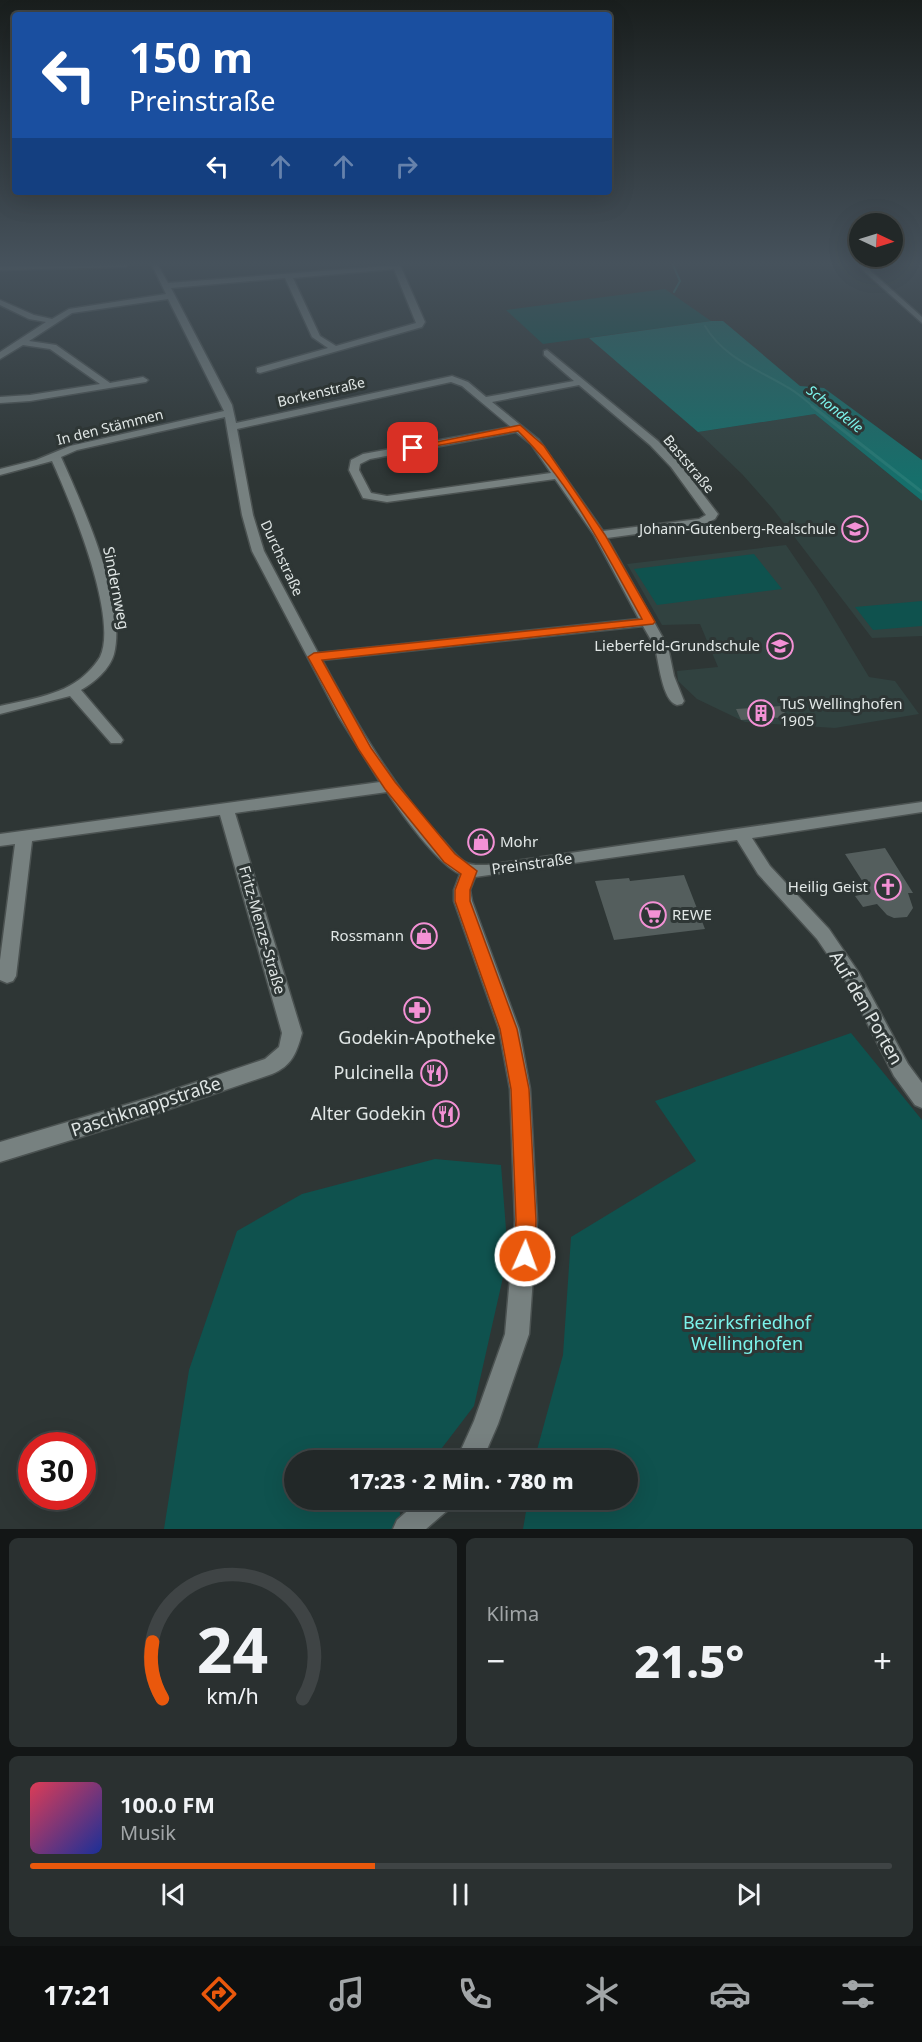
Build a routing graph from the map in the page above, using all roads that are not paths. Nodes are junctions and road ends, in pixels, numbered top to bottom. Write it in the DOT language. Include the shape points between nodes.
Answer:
graph roads {
  1 [pos="29,336"];
  2 [pos="192,336"];
  3 [pos="316,336"];
  4 [pos="379,336"];
  5 [pos="21,342"];
  6 [pos="335,349"];
  7 [pos="547,353"];
  8 [pos="0,356"];
  9 [pos="260,370"];
  10 [pos="142,380"];
  11 [pos="581,382"];
  12 [pos="107,385"];
  13 [pos="0,400"];
  14 [pos="485,400"];
  15 [pos="229,413"];
  16 [pos="233,427"];
  17 [pos="520,428"];
  18 [pos="55,455"];
  19 [pos="0,472"];
  20 [pos="559,474"];
  21 [pos="600,535"];
  22 [pos="649,622"];
  23 [pos="314,657"];
  24 [pos="73,690"];
  25 [pos="677,701"];
  26 [pos="0,710"];
  27 [pos="116,740"];
  28 [pos="390,786"];
  29 [pos="922,807"];
  30 [pos="226,808"];
  31 [pos="741,834"];
  32 [pos="24,837"];
  33 [pos="0,840"];
  34 [pos="469,871"];
  35 [pos="7,976"];
  36 [pos="286,1052"];
  37 [pos="922,1099"];
  38 [pos="0,1152"];
  39 [pos="474,1450"];
  40 [pos="428,1510"];
  41 [pos="406,1529"];
  1 -- 5 [label="street"];
  2 -- 15 [label="street, Durchstraße"];
  3 -- 6 [label="street"];
  4 -- 6 [label="street"];
  5 -- 8 [label="street"];
  5 -- 12 [label="street" via="53,347"];
  6 -- 9 [label="street"];
  7 -- 11 [label="street, Baststraße"];
  10 -- 12 [label="street"];
  11 -- 14 [label="street"];
  11 -- 21 [label="street, Baststraße" via="654,443 712,514 702,522"];
  12 -- 13 [label="street"];
  14 -- 16 [label="street, Borkenstraße" via="452,379"];
  14 -- 17 [label="street"];
  15 -- 16 [label="street, Durchstraße"];
  15 -- 18 [label="street, In den Stämmen"];
  16 -- 23 [label="street, Durchstraße" via="249,525 258,551"];
  17 -- 20 [label="street" via="541,448"];
  17 -- 20 [label="street" via="367,456 355,462 354,470 367,496 387,499"];
  18 -- 19 [label="street, In den Stämmen"];
  18 -- 24 [label="street, Sindernweg" via="93,550 110,638 107,656 94,674"];
  20 -- 21 [label="street"];
  21 -- 22 [label="street"];
  22 -- 23 [label="street"];
  22 -- 25 [label="street"];
  23 -- 28 [label="street, Durchstraße" via="365,750"];
  24 -- 26 [label="street"];
  24 -- 27 [label="street"];
  28 -- 30 [label="street"];
  28 -- 34 [label="street, Preinstraße" via="450,858"];
  29 -- 31 [label="street, Preinstraße"];
  30 -- 32 [label="street"];
  30 -- 36 [label="street, Fritz-Menze-Straße" via="292,1033"];
  31 -- 34 [label="street, Preinstraße"];
  31 -- 37 [label="street, Auf den Porten" via="764,870 823,933 853,978 901,1070"];
  32 -- 33 [label="street"];
  32 -- 35 [label="street"];
  34 -- 39 [label="street" via="462,890 463,901 509,1029 520,1089 526,1228 517,1334"];
  36 -- 38 [label="street, Paschknappstraße" via="272,1065"];
  40 -- 41 [label="street"];
}
